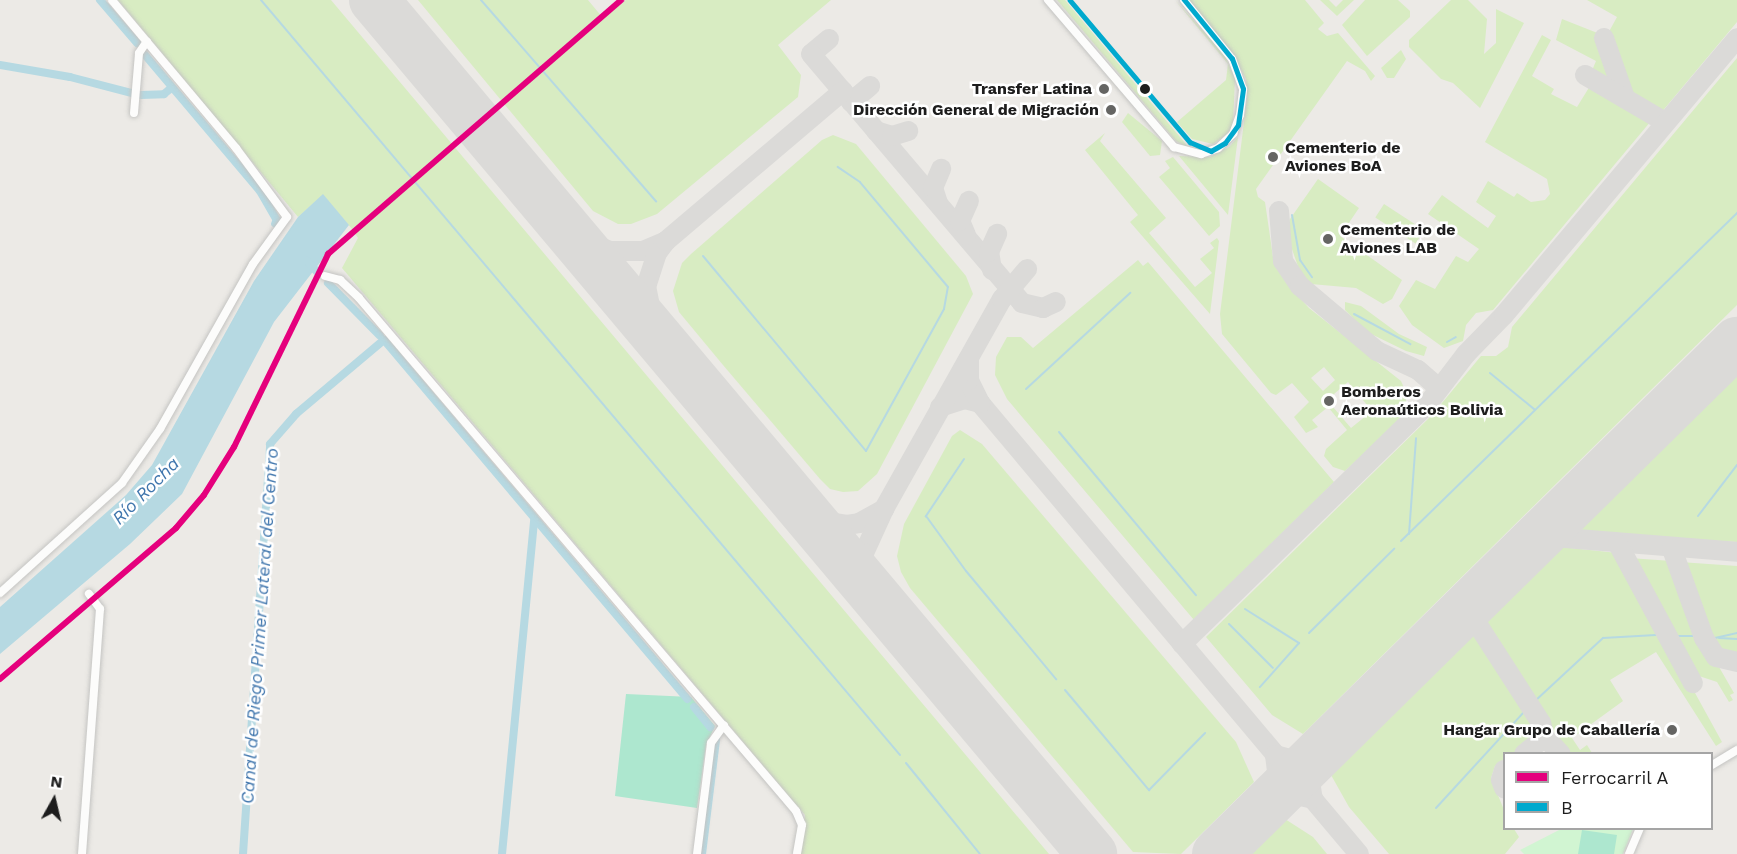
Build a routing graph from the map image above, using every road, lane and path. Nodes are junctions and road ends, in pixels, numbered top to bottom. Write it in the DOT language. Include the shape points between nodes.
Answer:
graph roads {
  1 [pos="112,0"];
  2 [pos="1048,0"];
  3 [pos="1184,0"];
  4 [pos="147,41"];
  5 [pos="134,113"];
  6 [pos="325,276"];
  7 [pos="0,593"];
  8 [pos="89,594"];
  9 [pos="724,725"];
  10 [pos="1737,750"];
  11 [pos="1713,764"];
  12 [pos="1639,830"];
  13 [pos="82,854"];
  14 [pos="697,854"];
  15 [pos="797,854"];
  16 [pos="1629,854"];
  1 -- 4 [label="street"];
  2 -- 3 [label="street" via="1174,147 1202,154 1218,148 1233,134 1243,89 1232,59"];
  4 -- 5 [label="street" via="139,53"];
  4 -- 7 [label="street" via="236,148 287,217 253,264 160,429 128,476"];
  6 -- 9 [label="street" via="340,280 352,290"];
  8 -- 13 [label="street" via="100,609"];
  9 -- 14 [label="street" via="711,742"];
  9 -- 15 [label="street" via="799,816"];
  10 -- 11 [label="street"];
  12 -- 16 [label="street"];
}
